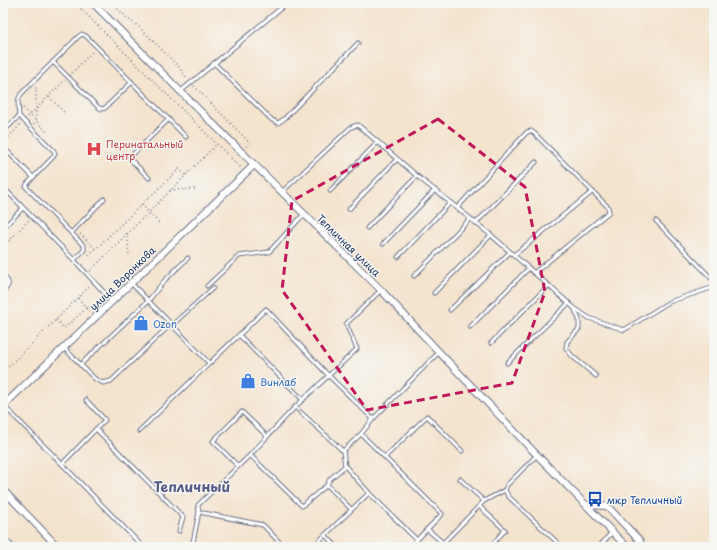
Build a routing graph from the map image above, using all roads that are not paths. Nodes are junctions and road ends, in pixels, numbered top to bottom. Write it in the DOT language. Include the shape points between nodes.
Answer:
graph roads {
  1 [pos="93,3"];
  2 [pos="287,3"];
  3 [pos="358,43"];
  4 [pos="54,62"];
  5 [pos="214,64"];
  6 [pos="132,82"];
  7 [pos="180,91"];
  8 [pos="19,116"];
  9 [pos="169,119"];
  10 [pos="3,132"];
  11 [pos="186,137"];
  12 [pos="378,142"];
  13 [pos="3,147"];
  14 [pos="397,159"];
  15 [pos="536,162"];
  16 [pos="254,165"];
  17 [pos="417,176"];
  18 [pos="33,177"];
  19 [pos="149,178"];
  20 [pos="3,187"];
  21 [pos="330,190"];
  22 [pos="435,190"];
  23 [pos="282,192"];
  24 [pos="592,192"];
  25 [pos="104,199"];
  26 [pos="450,203"];
  27 [pos="23,208"];
  28 [pos="457,208"];
  29 [pos="349,209"];
  30 [pos="304,214"];
  31 [pos="470,219"];
  32 [pos="656,222"];
  33 [pos="476,223"];
  34 [pos="3,228"];
  35 [pos="367,228"];
  36 [pos="71,233"];
  37 [pos="491,235"];
  38 [pos="383,244"];
  39 [pos="510,252"];
  40 [pos="514,256"];
  41 [pos="398,257"];
  42 [pos="188,258"];
  43 [pos="74,260"];
  44 [pos="529,268"];
  45 [pos="534,273"];
  46 [pos="3,275"];
  47 [pos="414,276"];
  48 [pos="714,281"];
  49 [pos="131,283"];
  50 [pos="549,285"];
  51 [pos="207,286"];
  52 [pos="714,287"];
  53 [pos="213,288"];
  54 [pos="381,290"];
  55 [pos="3,292"];
  56 [pos="434,293"];
  57 [pos="148,300"];
  58 [pos="112,301"];
  59 [pos="569,303"];
  60 [pos="573,307"];
  61 [pos="450,310"];
  62 [pos="172,325"];
  63 [pos="470,327"];
  64 [pos="239,335"];
  65 [pos="491,342"];
  66 [pos="64,348"];
  67 [pos="439,352"];
  68 [pos="209,363"];
  69 [pos="507,363"];
  70 [pos="80,365"];
  71 [pos="328,375"];
  72 [pos="596,376"];
  73 [pos="86,400"];
  74 [pos="304,400"];
  75 [pos="3,406"];
  76 [pos="295,407"];
  77 [pos="373,419"];
  78 [pos="96,429"];
  79 [pos="139,431"];
  80 [pos="361,434"];
  81 [pos="267,436"];
  82 [pos="343,451"];
  83 [pos="462,451"];
  84 [pos="250,455"];
  85 [pos="537,455"];
  86 [pos="385,457"];
  87 [pos="62,464"];
  88 [pos="238,466"];
  89 [pos="345,466"];
  90 [pos="460,479"];
  91 [pos="327,485"];
  92 [pos="505,490"];
  93 [pos="369,493"];
  94 [pos="3,496"];
  95 [pos="484,501"];
  96 [pos="586,505"];
  97 [pos="479,506"];
  98 [pos="351,509"];
  99 [pos="199,512"];
  100 [pos="427,529"];
  101 [pos="179,531"];
  102 [pos="612,532"];
  103 [pos="325,535"];
  104 [pos="3,539"];
  105 [pos="416,540"];
  106 [pos="444,544"];
  107 [pos="11,547"];
  108 [pos="58,547"];
  109 [pos="143,547"];
  110 [pos="192,547"];
  111 [pos="284,547"];
  112 [pos="313,547"];
  113 [pos="337,547"];
  114 [pos="410,547"];
  115 [pos="441,547"];
  116 [pos="490,547"];
  117 [pos="561,547"];
  118 [pos="599,547"];
  119 [pos="627,547"];
  120 [pos="637,547"];
  1 -- 7 [label="street, Тепличная улица"];
  2 -- 5 [label="lane"];
  3 -- 5 [label="lane" via="284,120 278,123"];
  4 -- 6 [label="lane" via="102,109"];
  4 -- 6 [label="lane" via="82,34"];
  4 -- 8 [label="lane" via="21,94 18,102"];
  5 -- 7 [label="lane"];
  6 -- 9 [label="lane"];
  7 -- 16 [label="street, Тепличная улица"];
  8 -- 10 [label="lane"];
  8 -- 18 [label="lane" via="55,154"];
  9 -- 11 [label="lane"];
  9 -- 19 [label="lane" via="129,158"];
  12 -- 14 [label="lane"];
  12 -- 21 [label="lane"];
  12 -- 23 [label="lane" via="358,125 350,128"];
  13 -- 18 [label="lane"];
  14 -- 17 [label="lane"];
  14 -- 29 [label="lane"];
  15 -- 33 [label="lane"];
  16 -- 23 [label="street, Тепличная улица"];
  16 -- 49 [label="street, улица Воронкова"];
  17 -- 22 [label="lane"];
  17 -- 35 [label="lane"];
  18 -- 36 [label="lane" via="27,184 27,189"];
  20 -- 27 [label="lane"];
  22 -- 26 [label="lane"];
  22 -- 38 [label="lane"];
  23 -- 30 [label="street, Тепличная улица"];
  24 -- 28 [label="lane" via="531,131 527,132"];
  24 -- 40 [label="lane"];
  24 -- 45 [label="lane" via="608,207 609,212"];
  25 -- 36 [label="lane"];
  26 -- 28 [label="lane"];
  26 -- 41 [label="lane"];
  27 -- 34 [label="lane"];
  27 -- 43 [label="lane"];
  28 -- 31 [label="lane"];
  30 -- 51 [label="lane" via="269,252 239,256"];
  30 -- 54 [label="street, Тепличная улица"];
  31 -- 33 [label="lane"];
  31 -- 47 [label="lane"];
  32 -- 48 [label="lane"];
  33 -- 37 [label="lane"];
  36 -- 43 [label="lane" via="84,246 84,250"];
  37 -- 39 [label="lane"];
  37 -- 56 [label="lane"];
  39 -- 40 [label="lane"];
  39 -- 61 [label="lane"];
  40 -- 44 [label="lane"];
  42 -- 57 [label="lane" via="164,280"];
  43 -- 58 [label="lane"];
  44 -- 45 [label="lane"];
  44 -- 63 [label="lane"];
  45 -- 50 [label="lane"];
  46 -- 55 [label="lane" via="9,283"];
  49 -- 57 [label="lane"];
  49 -- 58 [label="street, улица Воронкова"];
  50 -- 59 [label="lane"];
  50 -- 65 [label="lane"];
  52 -- 60 [label="lane" via="669,302 624,330 590,318"];
  53 -- 62 [label="lane"];
  54 -- 67 [label="street, Тепличная улица"];
  54 -- 71 [label="lane" via="346,324 357,349"];
  57 -- 62 [label="lane"];
  57 -- 70 [label="lane"];
  58 -- 66 [label="street, улица Воронкова"];
  59 -- 60 [label="lane"];
  59 -- 69 [label="lane"];
  60 -- 72 [label="lane" via="580,319 579,329 567,342 566,348"];
  62 -- 68 [label="lane"];
  62 -- 70 [label="lane" via="111,380 103,383"];
  64 -- 68 [label="lane"];
  64 -- 71 [label="lane" via="266,309"];
  64 -- 74 [label="lane"];
  66 -- 70 [label="lane"];
  66 -- 75 [label="street, улица Воронкова"];
  67 -- 77 [label="lane"];
  67 -- 85 [label="street, Тепличная улица"];
  68 -- 79 [label="lane"];
  71 -- 74 [label="lane"];
  71 -- 77 [label="lane"];
  73 -- 78 [label="lane" via="105,420"];
  74 -- 76 [label="lane"];
  75 -- 87 [label="lane"];
  76 -- 81 [label="lane"];
  76 -- 82 [label="lane"];
  77 -- 80 [label="lane"];
  78 -- 87 [label="lane"];
  78 -- 101 [label="lane" via="183,518"];
  80 -- 82 [label="lane"];
  80 -- 86 [label="lane"];
  81 -- 84 [label="lane"];
  81 -- 88 [label="lane" via="242,412 213,441"];
  82 -- 89 [label="lane"];
  83 -- 86 [label="lane" via="427,416"];
  84 -- 88 [label="lane"];
  84 -- 91 [label="lane" via="302,506"];
  85 -- 92 [label="lane"];
  85 -- 96 [label="street, Тепличная улица"];
  86 -- 100 [label="lane" via="442,514"];
  87 -- 109 [label="lane"];
  88 -- 99 [label="lane" via="198,505"];
  89 -- 91 [label="lane"];
  89 -- 93 [label="lane"];
  90 -- 95 [label="lane"];
  91 -- 98 [label="lane"];
  92 -- 95 [label="lane"];
  92 -- 117 [label="lane" via="508,496"];
  93 -- 98 [label="lane"];
  93 -- 105 [label="lane"];
  94 -- 108 [label="street" via="6,493"];
  95 -- 97 [label="lane"];
  96 -- 102 [label="street, Тепличная улица"];
  96 -- 120 [label="street" via="607,506 640,541"];
  97 -- 106 [label="lane"];
  97 -- 116 [label="lane" via="505,530"];
  98 -- 103 [label="lane"];
  99 -- 110 [label="lane"];
  99 -- 111 [label="lane" via="263,525"];
  100 -- 105 [label="lane"];
  100 -- 106 [label="lane"];
  102 -- 118 [label="lane"];
  102 -- 119 [label="street, Тепличная улица"];
  103 -- 112 [label="lane"];
  103 -- 113 [label="lane"];
  104 -- 107 [label="street"];
  105 -- 114 [label="lane"];
  106 -- 115 [label="lane"];
}
